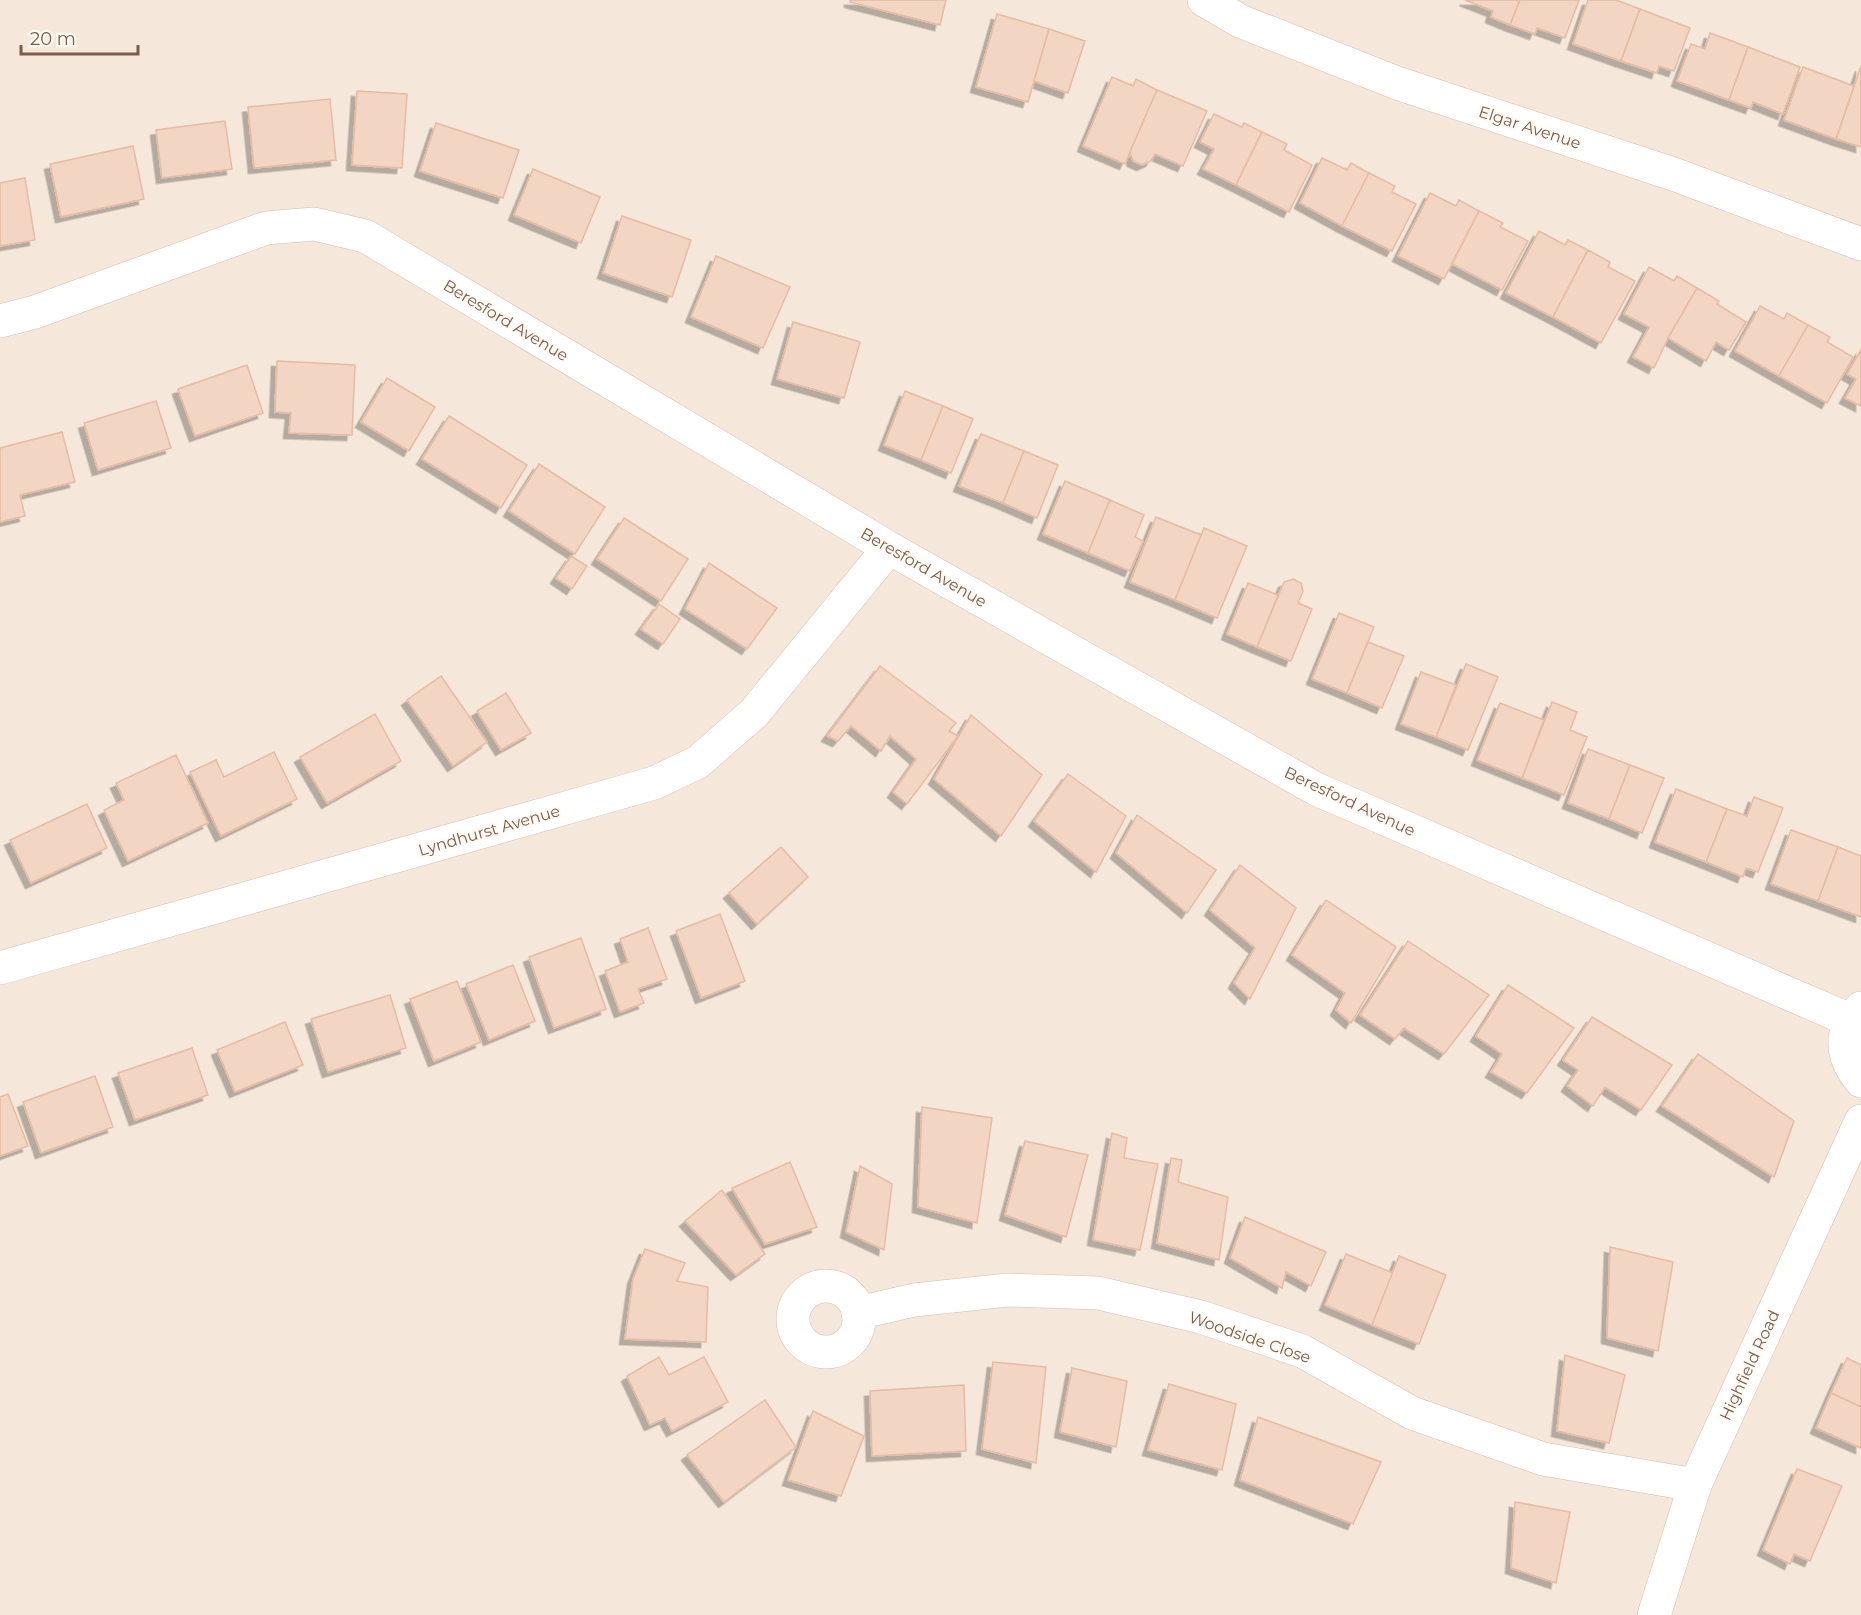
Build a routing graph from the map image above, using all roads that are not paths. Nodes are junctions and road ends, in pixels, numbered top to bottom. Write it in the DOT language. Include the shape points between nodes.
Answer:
graph roads {
  1 [pos="1204,0"];
  2 [pos="1861,244"];
  3 [pos="0,321"];
  4 [pos="889,548"];
  5 [pos="0,968"];
  6 [pos="1856,1014"];
  7 [pos="1861,1081"];
  8 [pos="1861,1121"];
  9 [pos="858,1313"];
  10 [pos="1695,1485"];
  11 [pos="1654,1615"];
  1 -- 2 [label="street, Elgar Avenue" via="1240,21 1397,83 1676,175"];
  3 -- 4 [label="street, Beresford Avenue" via="267,228 314,224 364,236"];
  4 -- 5 [label="street, Lyndhurst Avenue" via="754,713 698,762 654,783"];
  4 -- 6 [label="street, Beresford Avenue" via="1317,789"];
  6 -- 7 [label="street" via="1845,1036 1845,1053"];
  8 -- 10 [label="street, Highfield Road"];
  9 -- 10 [label="street, Woodside Close" via="914,1300 1008,1290 1098,1293 1201,1317 1302,1351 1412,1413 1543,1459"];
  10 -- 11 [label="street, Highfield Road"];
}
